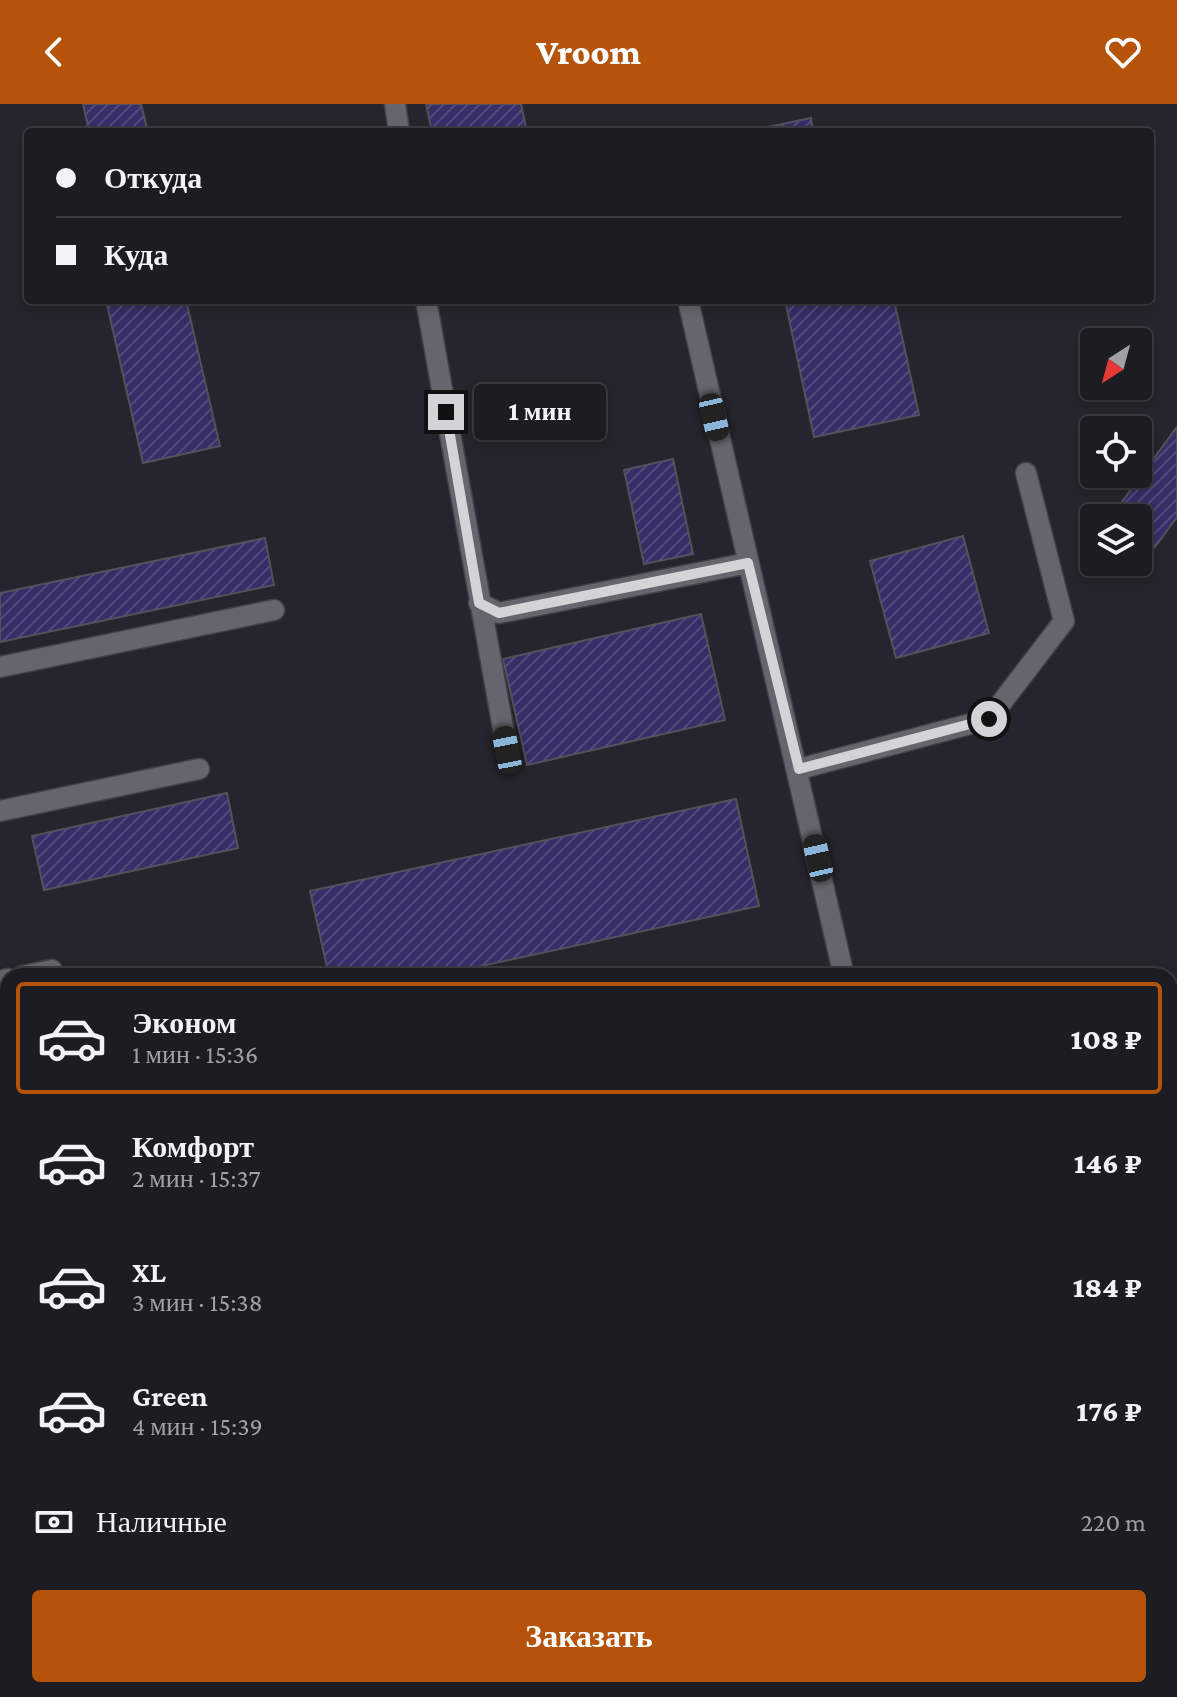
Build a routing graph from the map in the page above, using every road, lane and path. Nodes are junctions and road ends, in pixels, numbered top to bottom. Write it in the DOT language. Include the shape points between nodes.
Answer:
graph roads {
  1 [pos="395,104"];
  2 [pos="398,128"];
  3 [pos="427,304"];
  4 [pos="689,304"];
  5 [pos="1026,473"];
  6 [pos="748,563"];
  7 [pos="479,603"];
  8 [pos="274,610"];
  9 [pos="0,667"];
  10 [pos="507,750"];
  11 [pos="199,769"];
  12 [pos="799,769"];
  13 [pos="0,811"];
  14 [pos="842,968"];
  1 -- 2 [label="street"];
  3 -- 7 [label="street"];
  4 -- 6 [label="street"];
  5 -- 12 [label="street" via="1064,621 989,719"];
  6 -- 7 [label="street" via="499,613"];
  6 -- 12 [label="street"];
  7 -- 10 [label="street"];
  8 -- 9 [label="street"];
  11 -- 13 [label="street"];
  12 -- 14 [label="street"];
}
